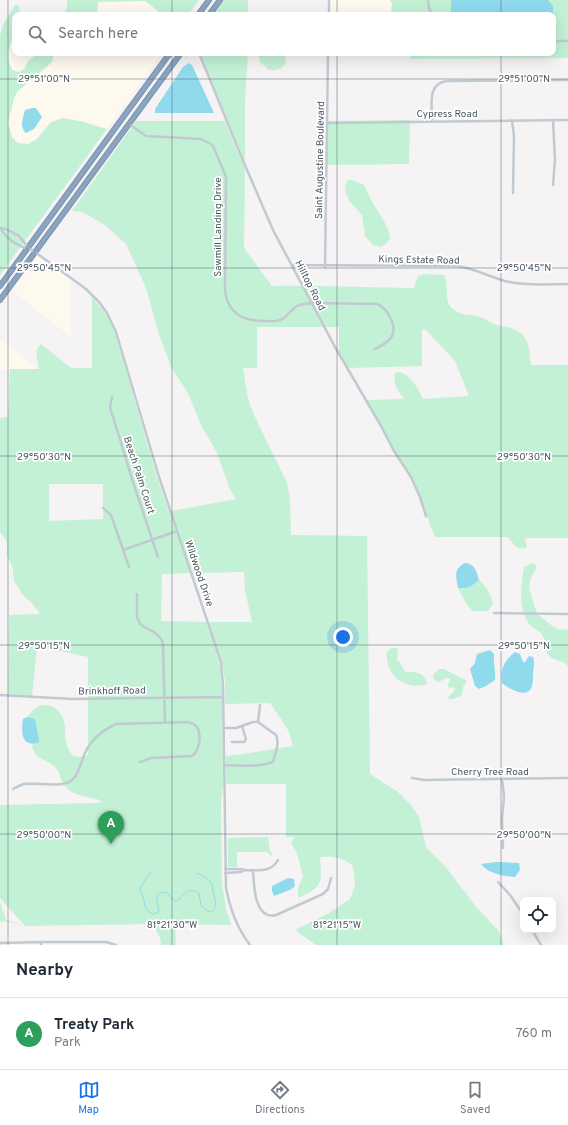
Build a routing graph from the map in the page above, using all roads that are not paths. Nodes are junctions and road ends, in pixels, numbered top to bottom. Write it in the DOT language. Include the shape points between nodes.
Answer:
graph roads {
  1 [pos="209,0"];
  2 [pos="220,0"];
  3 [pos="329,0"];
  4 [pos="428,0"];
  5 [pos="200,12"];
  6 [pos="211,12"];
  7 [pos="328,12"];
  8 [pos="431,12"];
  9 [pos="556,41"];
  10 [pos="568,41"];
  11 [pos="168,56"];
  12 [pos="179,56"];
  13 [pos="200,56"];
  14 [pos="328,56"];
  15 [pos="568,80"];
  16 [pos="512,120"];
  17 [pos="553,120"];
  18 [pos="568,120"];
  19 [pos="432,121"];
  20 [pos="327,123"];
  21 [pos="129,124"];
  22 [pos="553,185"];
  23 [pos="514,193"];
  24 [pos="0,228"];
  25 [pos="28,248"];
  26 [pos="35,252"];
  27 [pos="292,265"];
  28 [pos="325,266"];
  29 [pos="568,284"];
  30 [pos="0,286"];
  31 [pos="0,300"];
  32 [pos="312,303"];
  33 [pos="375,349"];
  34 [pos="112,397"];
  35 [pos="103,508"];
  36 [pos="426,516"];
  37 [pos="177,531"];
  38 [pos="152,540"];
  39 [pos="123,550"];
  40 [pos="158,557"];
  41 [pos="129,567"];
  42 [pos="137,594"];
  43 [pos="494,613"];
  44 [pos="568,614"];
  45 [pos="0,695"];
  46 [pos="224,697"];
  47 [pos="165,698"];
  48 [pos="260,705"];
  49 [pos="165,722"];
  50 [pos="258,722"];
  51 [pos="242,726"];
  52 [pos="224,728"];
  53 [pos="232,742"];
  54 [pos="140,762"];
  55 [pos="224,764"];
  56 [pos="412,778"];
  57 [pos="568,778"];
  58 [pos="502,779"];
  59 [pos="13,789"];
  60 [pos="503,848"];
  61 [pos="278,860"];
  62 [pos="253,870"];
  63 [pos="226,871"];
  64 [pos="331,878"];
  65 [pos="498,882"];
  66 [pos="520,910"];
  67 [pos="534,933"];
  68 [pos="0,943"];
  69 [pos="41,944"];
  70 [pos="116,945"];
  71 [pos="250,945"];
  72 [pos="541,945"];
  1 -- 5 [label="highway"];
  2 -- 6 [label="highway"];
  3 -- 7 [label="street"];
  4 -- 8 [label="street"];
  9 -- 10 [label="street"];
  11 -- 25 [label="highway"];
  12 -- 21 [label="highway"];
  13 -- 27 [label="street, Hilltop Road" via="244,163"];
  14 -- 20 [label="street, Saint Augustine Boulevard"];
  15 -- 19 [label="street" via="439,82 433,90"];
  16 -- 17 [label="street, Cypress Road"];
  16 -- 19 [label="street, Cypress Road"];
  16 -- 23 [label="street"];
  17 -- 18 [label="street, Cypress Road"];
  17 -- 22 [label="street"];
  19 -- 20 [label="street, Cypress Road"];
  20 -- 28 [label="street, Saint Augustine Boulevard"];
  21 -- 26 [label="highway"];
  21 -- 32 [label="street, Sawmill Landing Drive" via="146,136 201,139 214,148 226,177 225,292 228,303 237,314 254,321 279,321 296,306"];
  24 -- 25 [label="street" via="10,240"];
  24 -- 25 [label="street" via="19,236"];
  25 -- 26 [label="street, Wildwood Drive"];
  25 -- 30 [label="highway"];
  26 -- 31 [label="highway"];
  26 -- 37 [label="street, Wildwood Drive" via="89,291 111,320 158,477"];
  27 -- 28 [label="street, Kings Estate Road"];
  27 -- 32 [label="street, Hilltop Road"];
  28 -- 29 [label="street, Kings Estate Road" via="456,266 515,283"];
  32 -- 33 [label="street, Sawmill Landing Drive" via="381,306 388,312 394,330 387,343"];
  32 -- 36 [label="street, Hilltop Road" via="411,477"];
  34 -- 38 [label="street, Beach Palm Court" via="110,408"];
  35 -- 39 [label="street" via="111,515"];
  37 -- 38 [label="street"];
  37 -- 46 [label="street, Wildwood Drive" via="218,652"];
  38 -- 39 [label="street"];
  38 -- 40 [label="street, Beach Palm Court"];
  39 -- 41 [label="street"];
  42 -- 47 [label="street" via="137,617 140,624 157,634 163,644"];
  43 -- 44 [label="street"];
  45 -- 47 [label="street, Brinkhoff Road" via="73,699"];
  46 -- 47 [label="street, Brinkhoff Road"];
  46 -- 52 [label="street, Wildwood Drive"];
  47 -- 49 [label="street"];
  48 -- 50 [label="street"];
  49 -- 54 [label="street" via="188,722 197,727 197,751 187,758 151,758"];
  49 -- 59 [label="street" via="122,723 111,727 91,743 78,772 71,780 61,784 26,784"];
  50 -- 51 [label="street"];
  50 -- 55 [label="street" via="276,735 278,746 272,762 253,766"];
  51 -- 52 [label="street"];
  51 -- 53 [label="street" via="246,739 244,742"];
  52 -- 55 [label="street, Wildwood Drive"];
  55 -- 63 [label="street, Wildwood Drive"];
  56 -- 58 [label="street, Cherry Tree Road"];
  57 -- 58 [label="street, Cherry Tree Road"];
  58 -- 60 [label="street"];
  61 -- 62 [label="street" via="270,869"];
  62 -- 63 [label="street"];
  62 -- 64 [label="street" via="258,904 262,912 269,915 276,915 323,894 328,889"];
  63 -- 71 [label="street, Wildwood Drive" via="226,888 232,912"];
  65 -- 66 [label="street"];
  67 -- 72 [label="street"];
  68 -- 69 [label="street"];
  69 -- 70 [label="street" via="106,942"];
}
